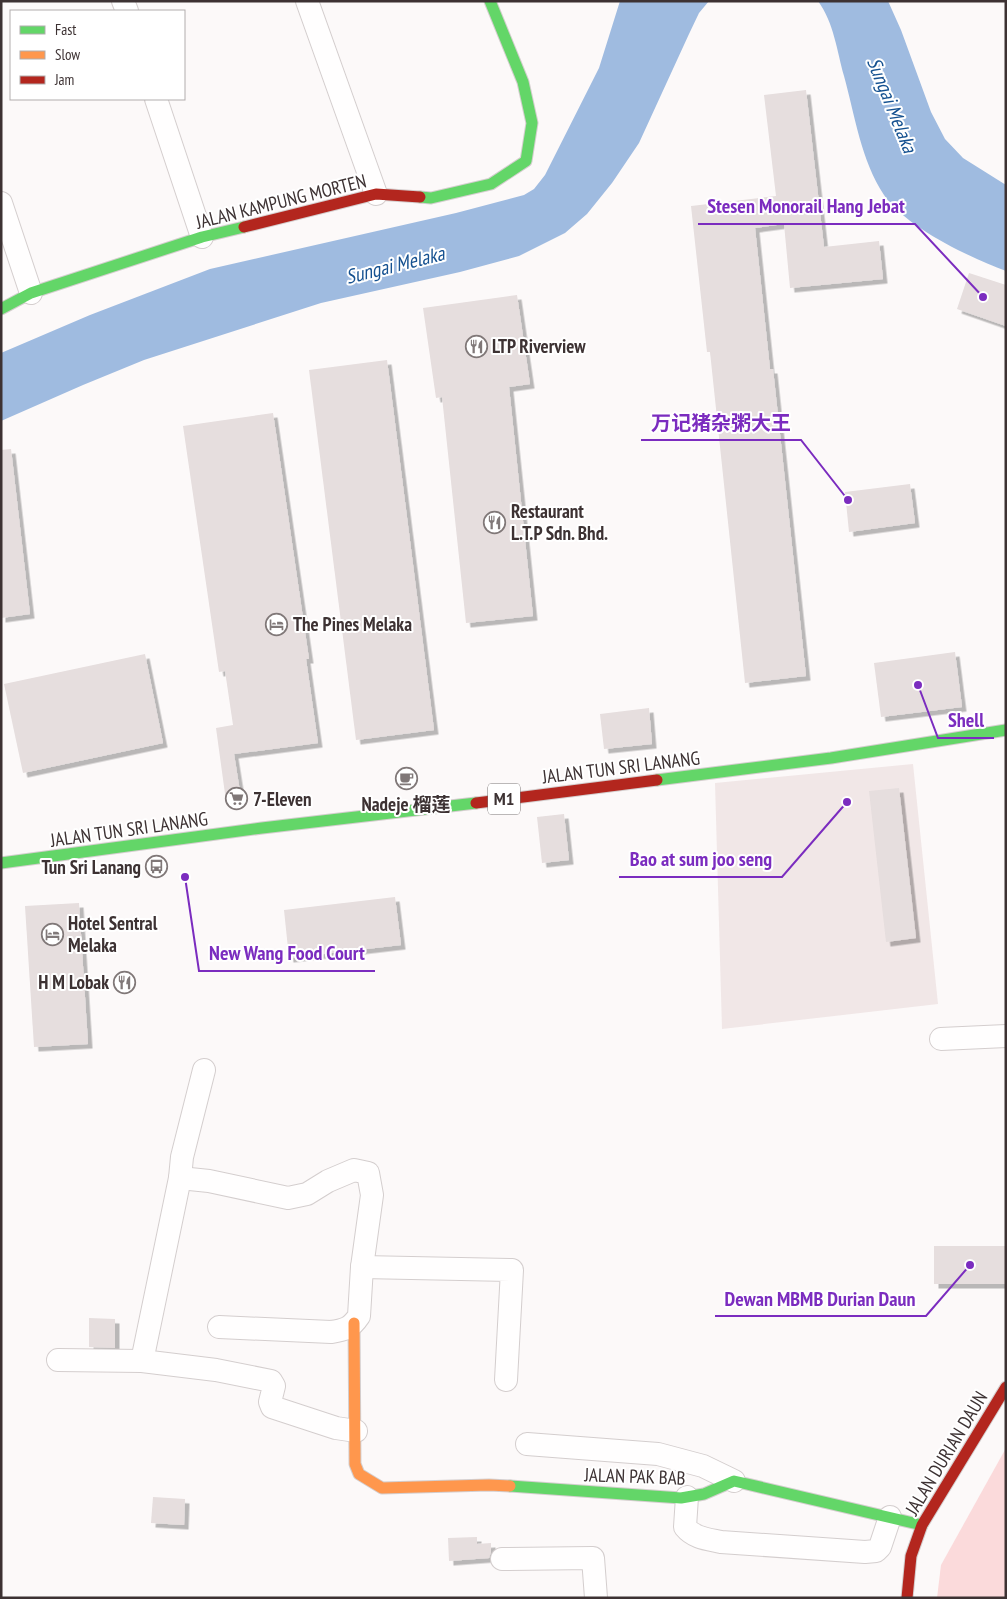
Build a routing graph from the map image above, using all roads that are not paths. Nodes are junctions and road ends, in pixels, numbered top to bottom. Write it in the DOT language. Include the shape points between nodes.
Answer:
graph roads {
  1 [pos="307,1"];
  2 [pos="490,1"];
  3 [pos="156,100"];
  4 [pos="376,194"];
  5 [pos="1,204"];
  6 [pos="202,237"];
  7 [pos="32,293"];
  8 [pos="1,308"];
  9 [pos="1006,730"];
  10 [pos="1,863"];
  11 [pos="1006,1036"];
  12 [pos="941,1039"];
  13 [pos="204,1070"];
  14 [pos="180,1178"];
  15 [pos="362,1267"];
  16 [pos="354,1323"];
  17 [pos="219,1327"];
  18 [pos="58,1360"];
  19 [pos="142,1361"];
  20 [pos="506,1380"];
  21 [pos="1006,1387"];
  22 [pos="356,1431"];
  23 [pos="527,1444"];
  24 [pos="734,1481"];
  25 [pos="687,1497"];
  26 [pos="890,1517"];
  27 [pos="922,1525"];
  28 [pos="502,1560"];
  29 [pos="596,1598"];
  30 [pos="907,1598"];
  1 -- 4 [label="street"];
  2 -- 4 [label="street, JALAN KAMPUNG MORTEN" via="525,90 532,123 526,161 492,184 431,198"];
  3 -- 6 [label="street"];
  4 -- 6 [label="street, JALAN KAMPUNG MORTEN"];
  5 -- 7 [label="street"];
  6 -- 7 [label="street, JALAN KAMPUNG MORTEN"];
  7 -- 8 [label="street, JALAN KAMPUNG MORTEN"];
  9 -- 10 [label="street, JALAN TUN SRI LANANG / M1" via="831,758"];
  11 -- 12 [label="street"];
  13 -- 14 [label="street" via="182,1157"];
  14 -- 15 [label="street" via="288,1198 308,1194 354,1170 368,1173 372,1195"];
  14 -- 19 [label="street"];
  15 -- 16 [label="street" via="359,1316"];
  15 -- 20 [label="street" via="512,1270"];
  16 -- 17 [label="street" via="349,1328 331,1332"];
  16 -- 22 [label="street, JALAN PAK BAB"];
  18 -- 19 [label="street"];
  19 -- 22 [label="street" via="271,1381 274,1386 271,1407 336,1428"];
  21 -- 27 [label="street, JALAN DURIAN DAUN"];
  22 -- 25 [label="street, JALAN PAK BAB" via="355,1464 360,1474 382,1488 489,1485"];
  23 -- 24 [label="street" via="658,1454 703,1466"];
  24 -- 25 [label="street, JALAN PAK BAB" via="704,1494"];
  24 -- 26 [label="street"];
  25 -- 26 [label="street" via="685,1527 691,1534 721,1542 876,1551"];
  26 -- 27 [label="street"];
  27 -- 30 [label="street, JALAN DURIAN DAUN" via="911,1556"];
  28 -- 29 [label="street" via="593,1558"];
}
